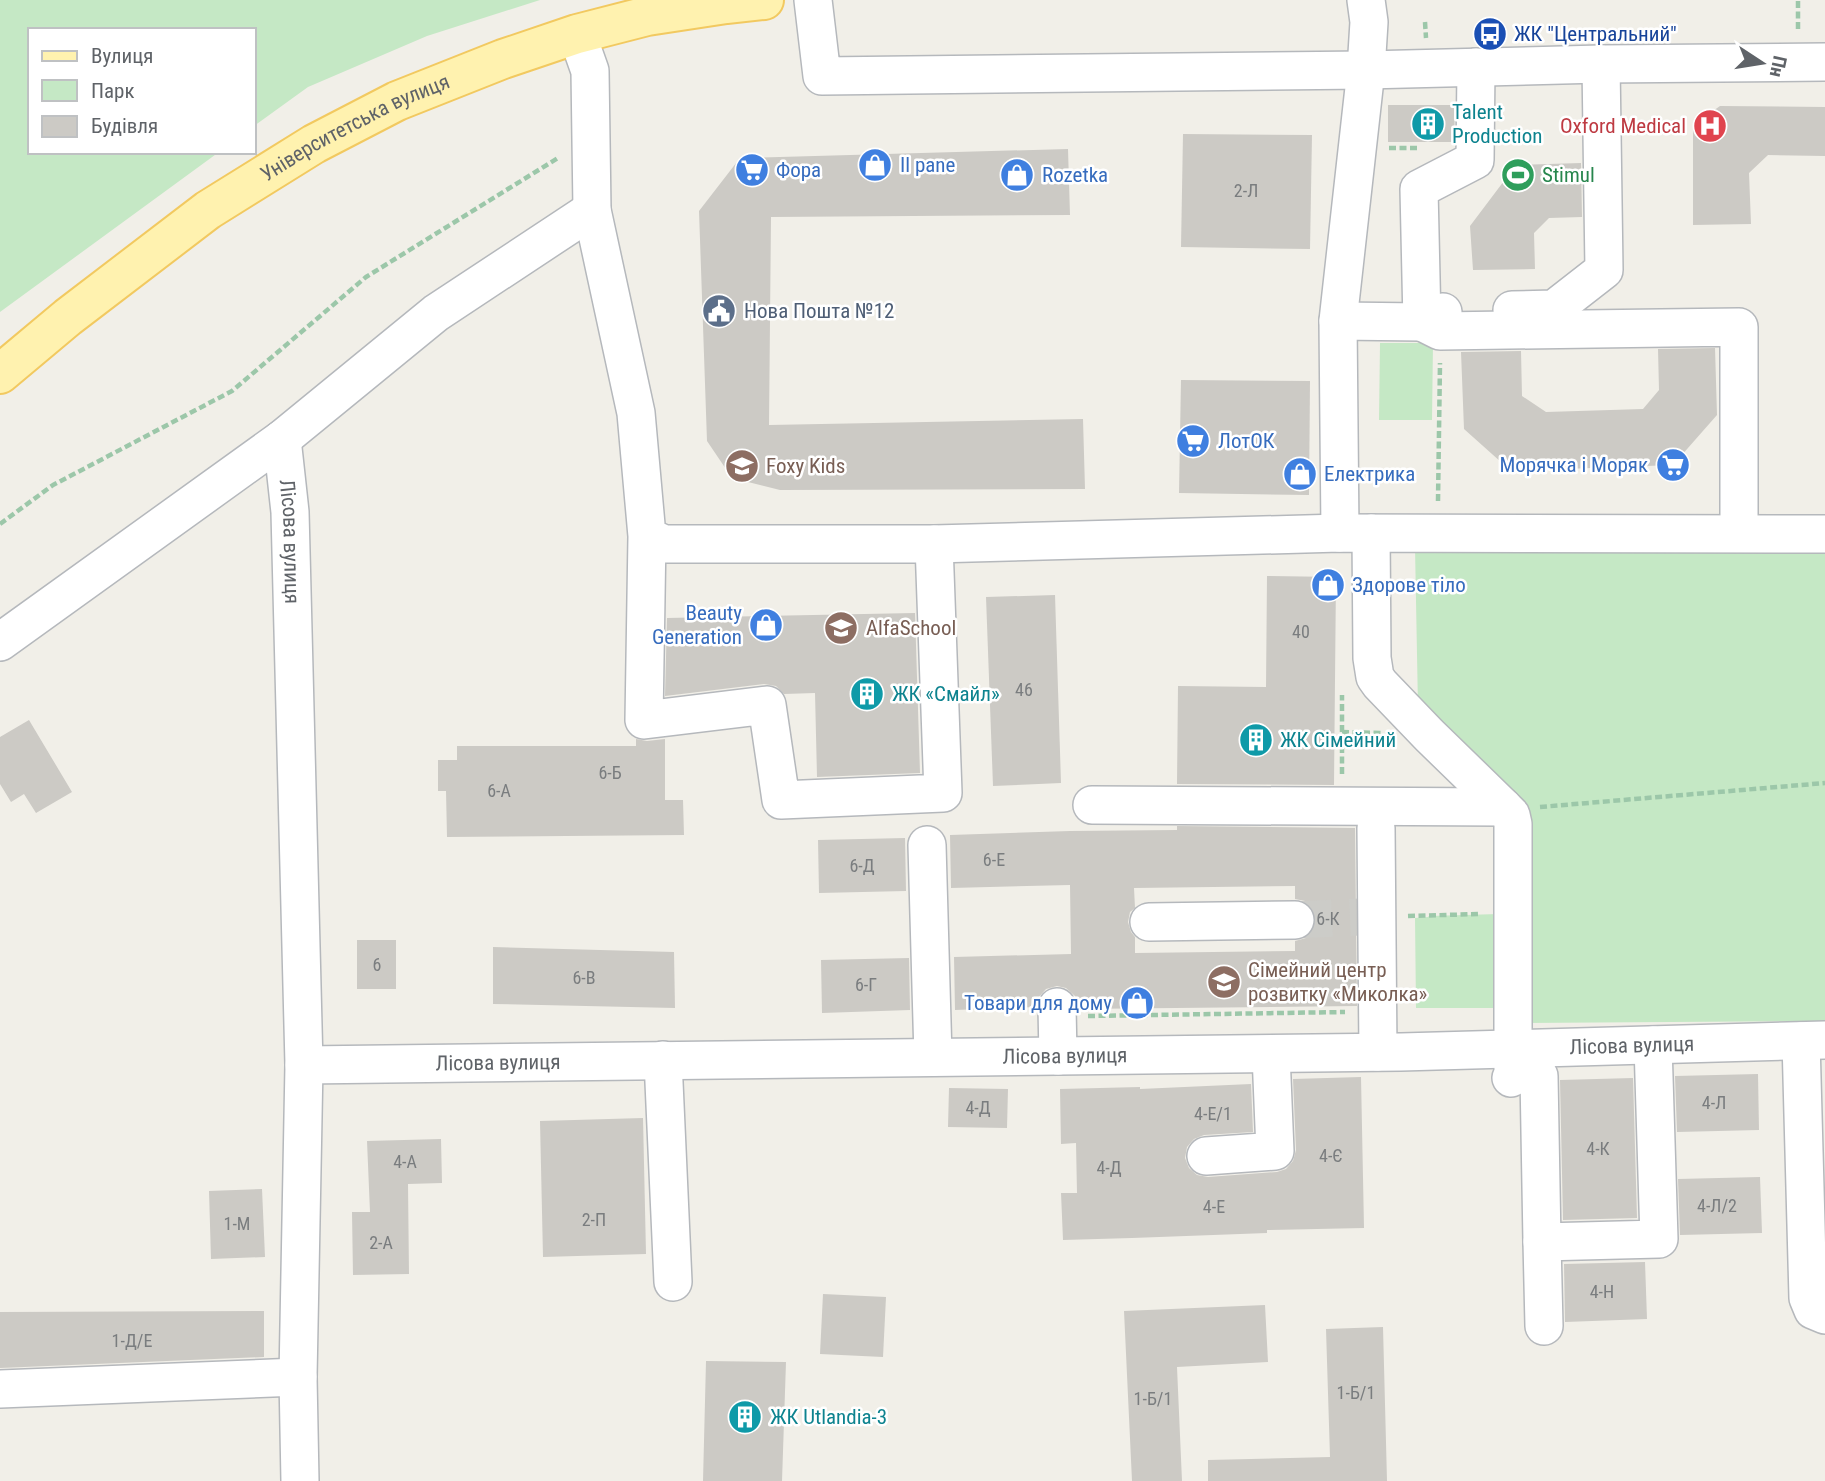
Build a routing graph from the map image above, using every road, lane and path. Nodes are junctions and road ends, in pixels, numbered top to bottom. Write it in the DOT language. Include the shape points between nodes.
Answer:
graph roads {
  1 [pos="764,0"];
  2 [pos="813,0"];
  3 [pos="1366,0"];
  4 [pos="1798,0"];
  5 [pos="1798,31"];
  6 [pos="577,34"];
  7 [pos="1825,62"];
  8 [pos="1601,64"];
  9 [pos="1476,68"];
  10 [pos="1366,70"];
  11 [pos="1378,148"];
  12 [pos="1418,148"];
  13 [pos="560,157"];
  14 [pos="592,210"];
  15 [pos="1338,321"];
  16 [pos="1431,326"];
  17 [pos="0,374"];
  18 [pos="282,439"];
  19 [pos="0,524"];
  20 [pos="1419,529"];
  21 [pos="1739,532"];
  22 [pos="1355,533"];
  23 [pos="1825,534"];
  24 [pos="647,536"];
  25 [pos="934,544"];
  26 [pos="0,642"];
  27 [pos="1342,695"];
  28 [pos="1342,732"];
  29 [pos="1380,733"];
  30 [pos="1825,783"];
  31 [pos="1092,805"];
  32 [pos="1342,806"];
  33 [pos="1506,810"];
  34 [pos="1376,828"];
  35 [pos="927,845"];
  36 [pos="1488,914"];
  37 [pos="1415,916"];
  38 [pos="1295,920"];
  39 [pos="1149,922"];
  40 [pos="1057,1011"];
  41 [pos="1377,1012"];
  42 [pos="1813,1040"];
  43 [pos="1653,1045"];
  44 [pos="1378,1052"];
  45 [pos="1271,1054"];
  46 [pos="1058,1056"];
  47 [pos="933,1057"];
  48 [pos="663,1060"];
  49 [pos="304,1065"];
  50 [pos="1521,1068"];
  51 [pos="1206,1156"];
  52 [pos="1815,1178"];
  53 [pos="1542,1242"];
  54 [pos="673,1282"];
  55 [pos="1825,1315"];
  56 [pos="1544,1326"];
  57 [pos="298,1377"];
  58 [pos="0,1389"];
  59 [pos="300,1481"];
  1 -- 6 [label="main road, Університетська вулиця" via="647,16"];
  2 -- 10 [label="street" via="822,76"];
  3 -- 10 [label="street"];
  4 -- 5 [label="path"];
  6 -- 14 [label="street" via="590,71"];
  6 -- 17 [label="main road, Університетська вулиця" via="397,101 314,144 208,210"];
  7 -- 8 [label="street"];
  8 -- 9 [label="street"];
  8 -- 16 [label="street" via="1604,270 1554,309 1441,312"];
  9 -- 10 [label="street"];
  9 -- 16 [label="street" via="1475,160 1419,189"];
  10 -- 15 [label="street"];
  11 -- 12 [label="path"];
  13 -- 19 [label="path" via="366,277 232,391 53,485"];
  14 -- 18 [label="street" via="436,313"];
  14 -- 24 [label="street" via="636,413"];
  15 -- 16 [label="street"];
  15 -- 22 [label="street"];
  16 -- 20 [label="path"];
  16 -- 21 [label="street" via="1739,327"];
  18 -- 26 [label="street"];
  18 -- 49 [label="street, Лісова вулиця" via="290,512"];
  20 -- 21 [label="street"];
  20 -- 22 [label="street"];
  21 -- 23 [label="street"];
  22 -- 25 [label="street"];
  22 -- 33 [label="street" via="1375,677"];
  24 -- 25 [label="street" via="664,544"];
  24 -- 25 [label="street" via="644,720 767,705 781,800 943,793"];
  27 -- 28 [label="path"];
  28 -- 29 [label="path"];
  28 -- 32 [label="path"];
  30 -- 33 [label="path"];
  31 -- 32 [label="street"];
  32 -- 33 [label="street"];
  33 -- 50 [label="street" via="1513,824"];
  34 -- 41 [label="street" via="1369,917"];
  35 -- 47 [label="street"];
  36 -- 37 [label="path"];
  38 -- 39 [label="street"];
  40 -- 41 [label="path"];
  40 -- 46 [label="street"];
  41 -- 44 [label="street"];
  42 -- 43 [label="street, Лісова вулиця"];
  42 -- 52 [label="street"];
  43 -- 50 [label="street, Лісова вулиця"];
  43 -- 53 [label="street" via="1659,1239"];
  44 -- 45 [label="street, Лісова вулиця"];
  44 -- 50 [label="street, Лісова вулиця"];
  45 -- 46 [label="street, Лісова вулиця"];
  45 -- 51 [label="street" via="1275,1151"];
  46 -- 47 [label="street, Лісова вулиця"];
  47 -- 48 [label="street, Лісова вулиця"];
  48 -- 49 [label="street, Лісова вулиця"];
  48 -- 54 [label="street"];
  49 -- 57 [label="street, Лісова вулиця"];
  50 -- 53 [label="street"];
  52 -- 55 [label="street" via="1808,1298 1814,1310"];
  53 -- 56 [label="street"];
  57 -- 58 [label="street"];
  57 -- 59 [label="street, Лісова вулиця"];
}
